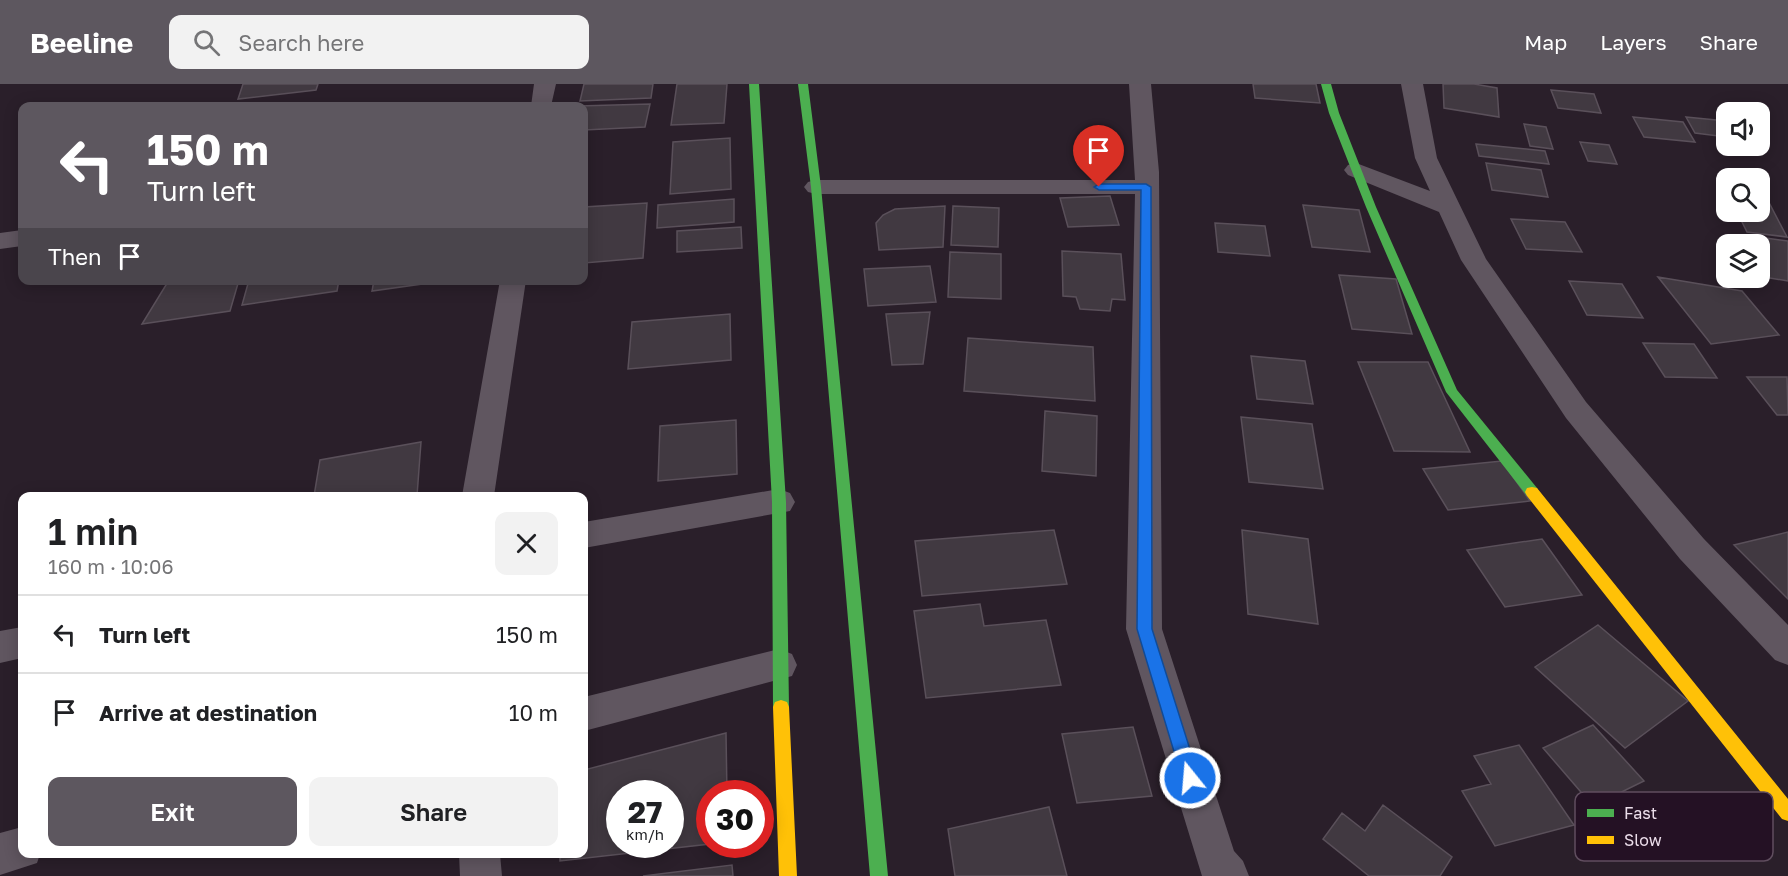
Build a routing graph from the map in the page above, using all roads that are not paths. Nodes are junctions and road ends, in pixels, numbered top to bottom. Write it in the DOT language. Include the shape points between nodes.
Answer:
graph roads {
  1 [pos="545,84"];
  2 [pos="754,84"];
  3 [pos="803,84"];
  4 [pos="1140,84"];
  5 [pos="1326,84"];
  6 [pos="1412,84"];
  7 [pos="542,102"];
  8 [pos="1356,170"];
  9 [pos="816,187"];
  10 [pos="1146,187"];
  11 [pos="1449,207"];
  12 [pos="18,239"];
  13 [pos="0,241"];
  14 [pos="512,285"];
  15 [pos="479,492"];
  16 [pos="779,502"];
  17 [pos="588,534"];
  18 [pos="18,644"];
  19 [pos="0,647"];
  20 [pos="1788,649"];
  21 [pos="779,665"];
  22 [pos="588,713"];
  23 [pos="1771,792"];
  24 [pos="1773,794"];
  25 [pos="1788,813"];
  26 [pos="18,849"];
  27 [pos="0,854"];
  28 [pos="480,858"];
  29 [pos="481,876"];
  30 [pos="788,876"];
  31 [pos="879,876"];
  32 [pos="1228,876"];
  1 -- 7 [label="street"];
  2 -- 16 [label="main road"];
  3 -- 9 [label="main road"];
  4 -- 10 [label="street"];
  5 -- 8 [label="main road"];
  6 -- 11 [label="street" via="1426,158"];
  8 -- 11 [label="street"];
  8 -- 23 [label="main road" via="1452,392"];
  9 -- 10 [label="street"];
  9 -- 31 [label="main road"];
  10 -- 32 [label="street" via="1144,629 1217,863"];
  11 -- 20 [label="street" via="1474,260 1576,410 1692,549"];
  12 -- 13 [label="street"];
  14 -- 15 [label="street"];
  16 -- 17 [label="street"];
  16 -- 21 [label="main road"];
  18 -- 19 [label="street"];
  21 -- 22 [label="street"];
  21 -- 30 [label="main road"];
  24 -- 25 [label="main road"];
  26 -- 27 [label="street"];
  28 -- 29 [label="street"];
}
